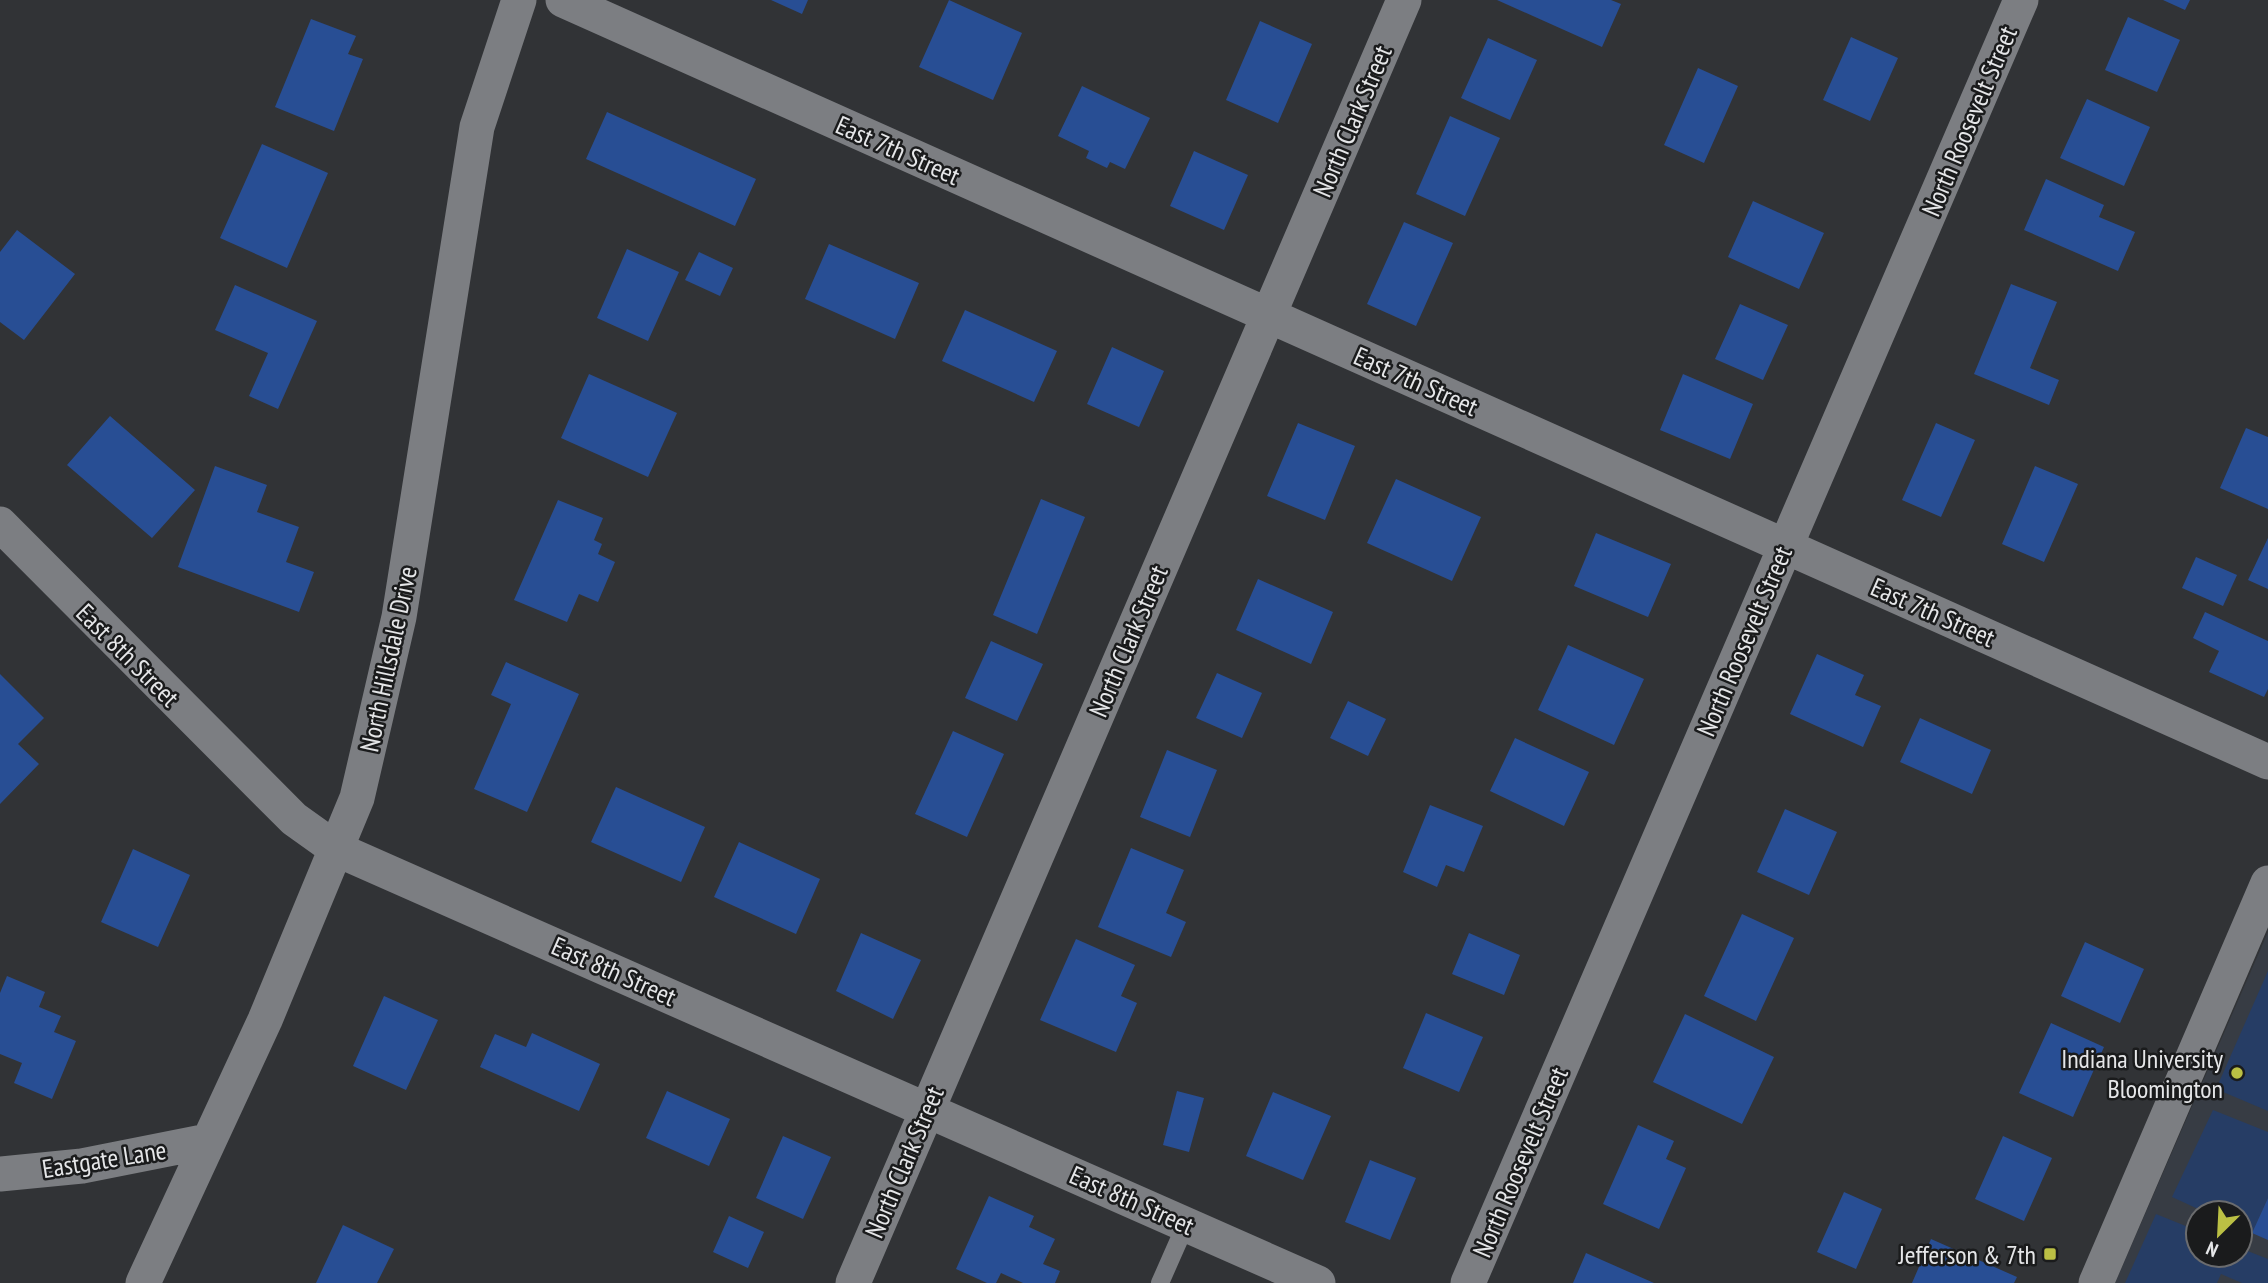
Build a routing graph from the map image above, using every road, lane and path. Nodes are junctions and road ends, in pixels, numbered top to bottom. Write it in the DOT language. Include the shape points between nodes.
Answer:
graph roads {
  1 [pos="519,0"];
  2 [pos="563,0"];
  3 [pos="1404,0"];
  4 [pos="2021,0"];
  5 [pos="1268,315"];
  6 [pos="0,524"];
  7 [pos="1785,546"];
  8 [pos="2268,762"];
  9 [pos="336,849"];
  10 [pos="2268,883"];
  11 [pos="928,1108"];
  12 [pos="208,1141"];
  13 [pos="0,1174"];
  14 [pos="1186,1224"];
  15 [pos="143,1283"];
  16 [pos="853,1283"];
  17 [pos="1160,1283"];
  18 [pos="1318,1283"];
  19 [pos="1468,1283"];
  20 [pos="2096,1283"];
  1 -- 9 [label="street, North Hillsdale Drive" via="477,127 399,617 357,798"];
  2 -- 5 [label="street, East 7th Street"];
  3 -- 5 [label="street, North Clark Street"];
  4 -- 7 [label="street, North Roosevelt Street"];
  5 -- 7 [label="street, East 7th Street"];
  5 -- 11 [label="street, North Clark Street"];
  6 -- 9 [label="street, East 8th Street" via="294,819"];
  7 -- 8 [label="street, East 7th Street"];
  7 -- 19 [label="street, North Roosevelt Street"];
  9 -- 11 [label="street, East 8th Street"];
  9 -- 12 [label="street, North Hillsdale Drive" via="265,1020"];
  10 -- 20 [label="street"];
  11 -- 14 [label="street, East 8th Street"];
  11 -- 16 [label="street, North Clark Street"];
  12 -- 13 [label="street, Eastgate Lane" via="82,1166"];
  12 -- 15 [label="street, North Hillsdale Drive"];
  14 -- 17 [label="lane"];
  14 -- 18 [label="street, East 8th Street"];
}
